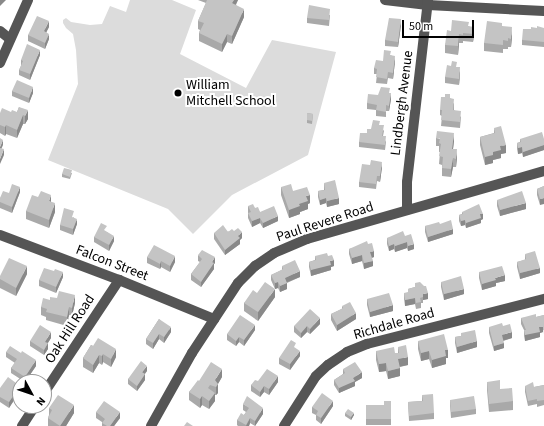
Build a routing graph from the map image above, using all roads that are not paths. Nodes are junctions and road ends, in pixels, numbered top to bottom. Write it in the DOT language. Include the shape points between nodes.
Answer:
graph roads {
  1 [pos="28,0"];
  2 [pos="385,0"];
  3 [pos="428,3"];
  4 [pos="544,11"];
  5 [pos="0,31"];
  6 [pos="10,39"];
  7 [pos="0,63"];
  8 [pos="544,171"];
  9 [pos="407,210"];
  10 [pos="0,235"];
  11 [pos="119,280"];
  12 [pos="544,299"];
  13 [pos="214,319"];
  14 [pos="52,381"];
  15 [pos="30,414"];
  16 [pos="22,426"];
  17 [pos="151,426"];
  18 [pos="284,426"];
  1 -- 6 [label="street"];
  2 -- 3 [label="street"];
  3 -- 4 [label="street"];
  3 -- 9 [label="street, Lindbergh Avenue" via="407,182"];
  5 -- 6 [label="street"];
  6 -- 7 [label="street"];
  8 -- 9 [label="street, Paul Revere Road"];
  9 -- 13 [label="street, Paul Revere Road" via="307,239 274,253 255,266 238,283"];
  10 -- 11 [label="street, Falcon Street"];
  11 -- 13 [label="street, Falcon Street"];
  11 -- 14 [label="street, Oak Hill Road"];
  12 -- 18 [label="street, Richdale Road" via="367,344 347,352 328,364 316,376"];
  13 -- 17 [label="street, Paul Revere Road"];
  15 -- 16 [label="street"];
}
